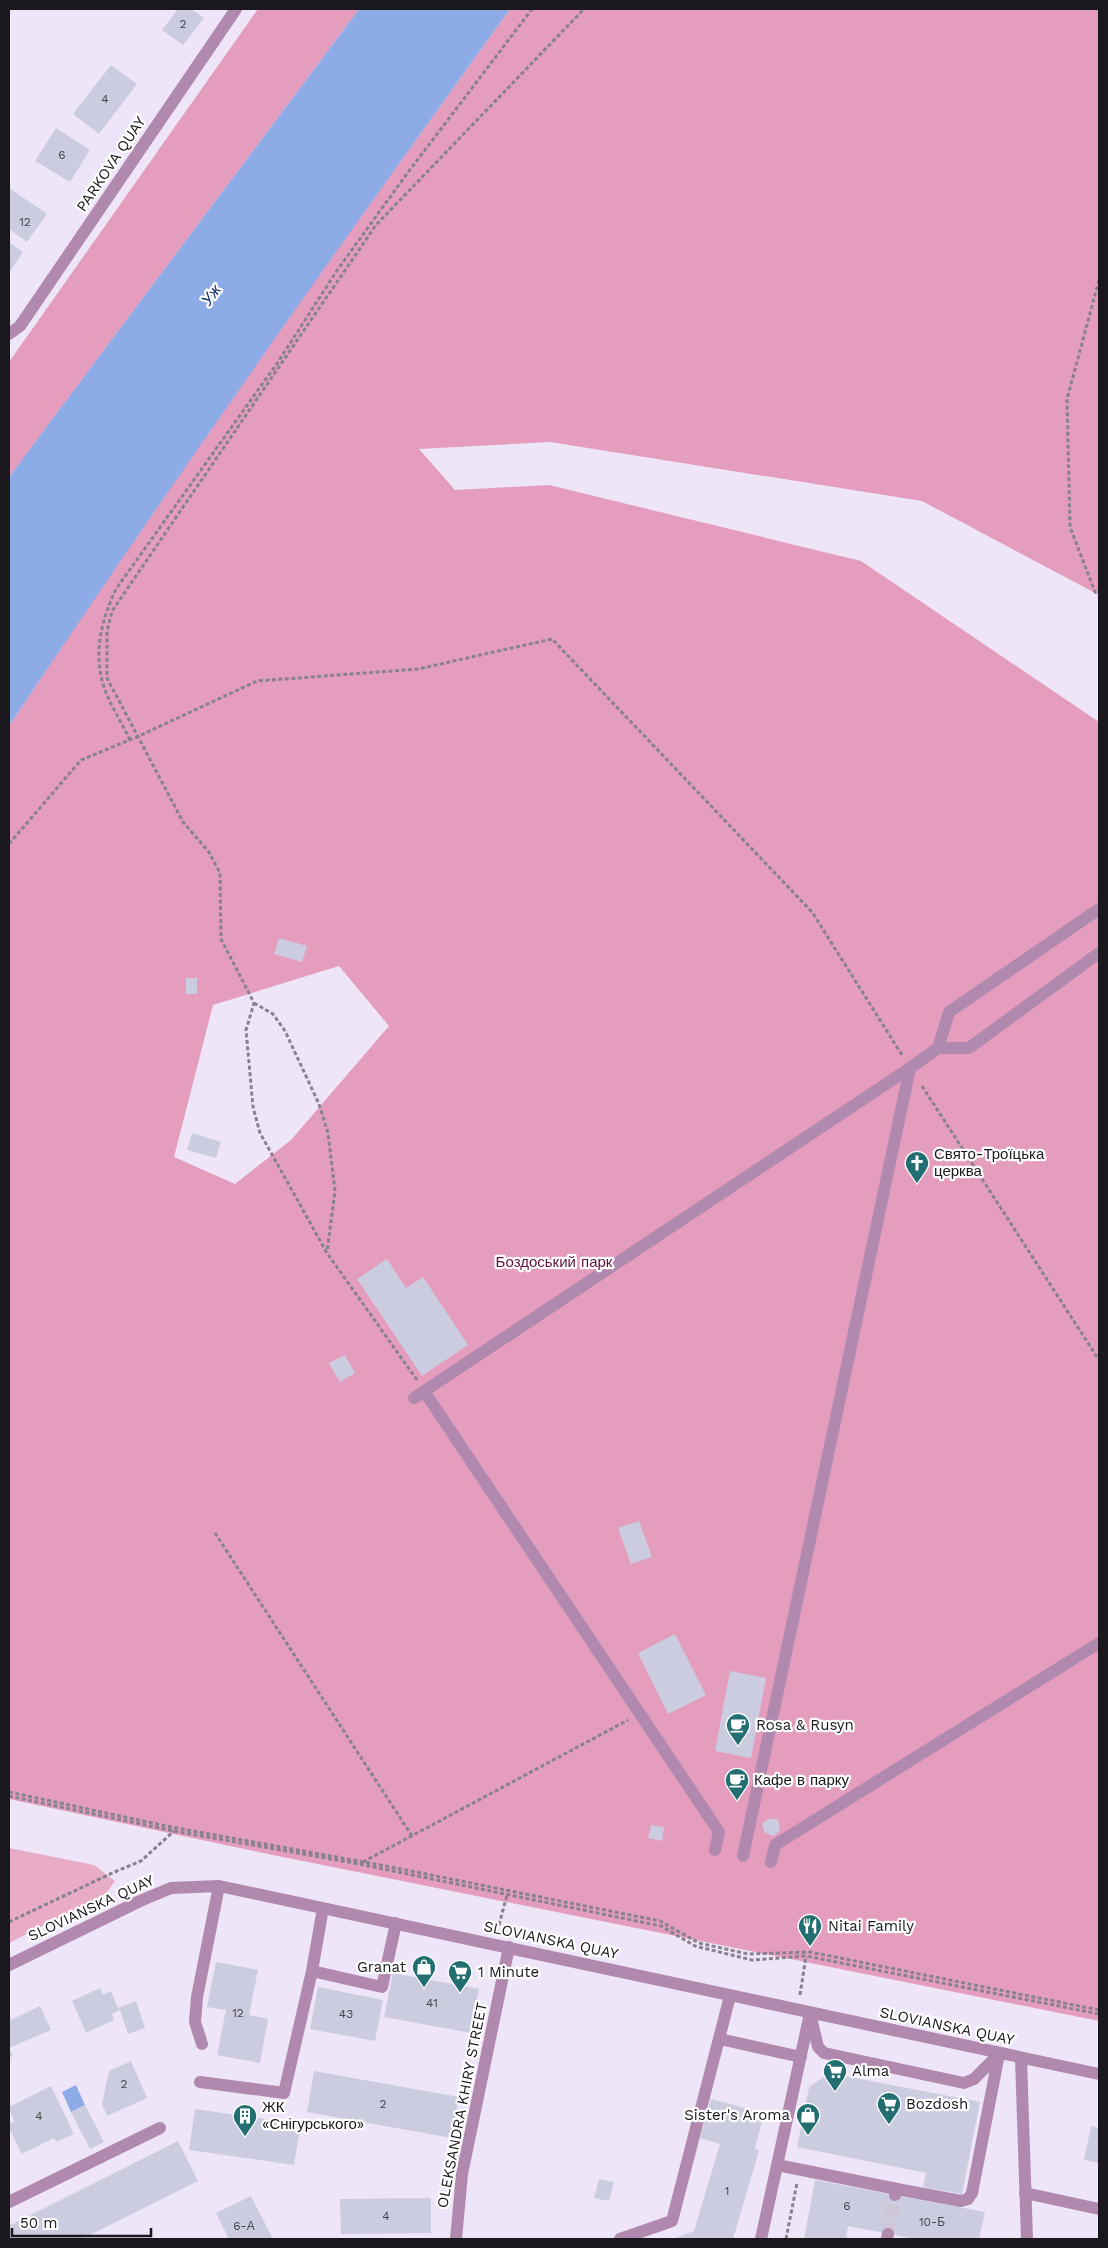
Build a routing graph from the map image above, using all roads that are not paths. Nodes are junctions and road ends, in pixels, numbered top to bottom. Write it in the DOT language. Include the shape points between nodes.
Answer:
graph roads {
  1 [pos="236,9"];
  2 [pos="9,334"];
  3 [pos="1099,909"];
  4 [pos="1099,953"];
  5 [pos="938,1048"];
  6 [pos="910,1068"];
  7 [pos="1099,1643"];
  8 [pos="715,1850"];
  9 [pos="743,1856"];
  10 [pos="771,1862"];
  11 [pos="219,1886"];
  12 [pos="323,1908"];
  13 [pos="396,1923"];
  14 [pos="509,1947"];
  15 [pos="9,1966"];
  16 [pos="312,1971"];
  17 [pos="730,1996"];
  18 [pos="810,2013"];
  19 [pos="720,2038"];
  20 [pos="202,2044"];
  21 [pos="999,2054"];
  22 [pos="801,2057"];
  23 [pos="1021,2059"];
  24 [pos="1099,2074"];
  25 [pos="200,2082"];
  26 [pos="160,2128"];
  27 [pos="777,2165"];
  28 [pos="1025,2193"];
  29 [pos="9,2202"];
  30 [pos="1099,2209"];
  31 [pos="456,2239"];
  32 [pos="620,2239"];
  33 [pos="761,2239"];
  34 [pos="1027,2239"];
  1 -- 2 [label="street, PARKOVA QUAY" via="20,326"];
  3 -- 5 [label="street" via="949,1012"];
  4 -- 5 [label="street" via="969,1048"];
  5 -- 6 [label="street"];
  6 -- 8 [label="street" via="419,1395 719,1832"];
  6 -- 9 [label="street"];
  7 -- 10 [label="street" via="775,1845"];
  11 -- 12 [label="street, SLOVIANSKA QUAY"];
  11 -- 15 [label="street, SLOVIANSKA QUAY" via="171,1888 140,1900"];
  11 -- 20 [label="street" via="197,1997 195,2022"];
  12 -- 13 [label="street, SLOVIANSKA QUAY"];
  12 -- 16 [label="street"];
  13 -- 14 [label="street, SLOVIANSKA QUAY"];
  13 -- 16 [label="street" via="382,1987"];
  14 -- 17 [label="street, SLOVIANSKA QUAY"];
  14 -- 31 [label="street, OLEKSANDRA KHIRY STREET" via="462,2174"];
  16 -- 25 [label="street" via="284,2093"];
  17 -- 18 [label="street, SLOVIANSKA QUAY"];
  17 -- 19 [label="street"];
  18 -- 21 [label="street, SLOVIANSKA QUAY"];
  18 -- 21 [label="street" via="818,2048 824,2053 964,2083 974,2079"];
  18 -- 22 [label="street"];
  19 -- 22 [label="street"];
  19 -- 32 [label="street" via="672,2221"];
  21 -- 23 [label="street, SLOVIANSKA QUAY"];
  21 -- 27 [label="street" via="972,2193 968,2199 961,2201 896,2192"];
  22 -- 27 [label="street"];
  23 -- 24 [label="street, SLOVIANSKA QUAY"];
  23 -- 28 [label="street"];
  26 -- 29 [label="street"];
  27 -- 33 [label="street"];
  28 -- 30 [label="street"];
  28 -- 34 [label="street"];
}
